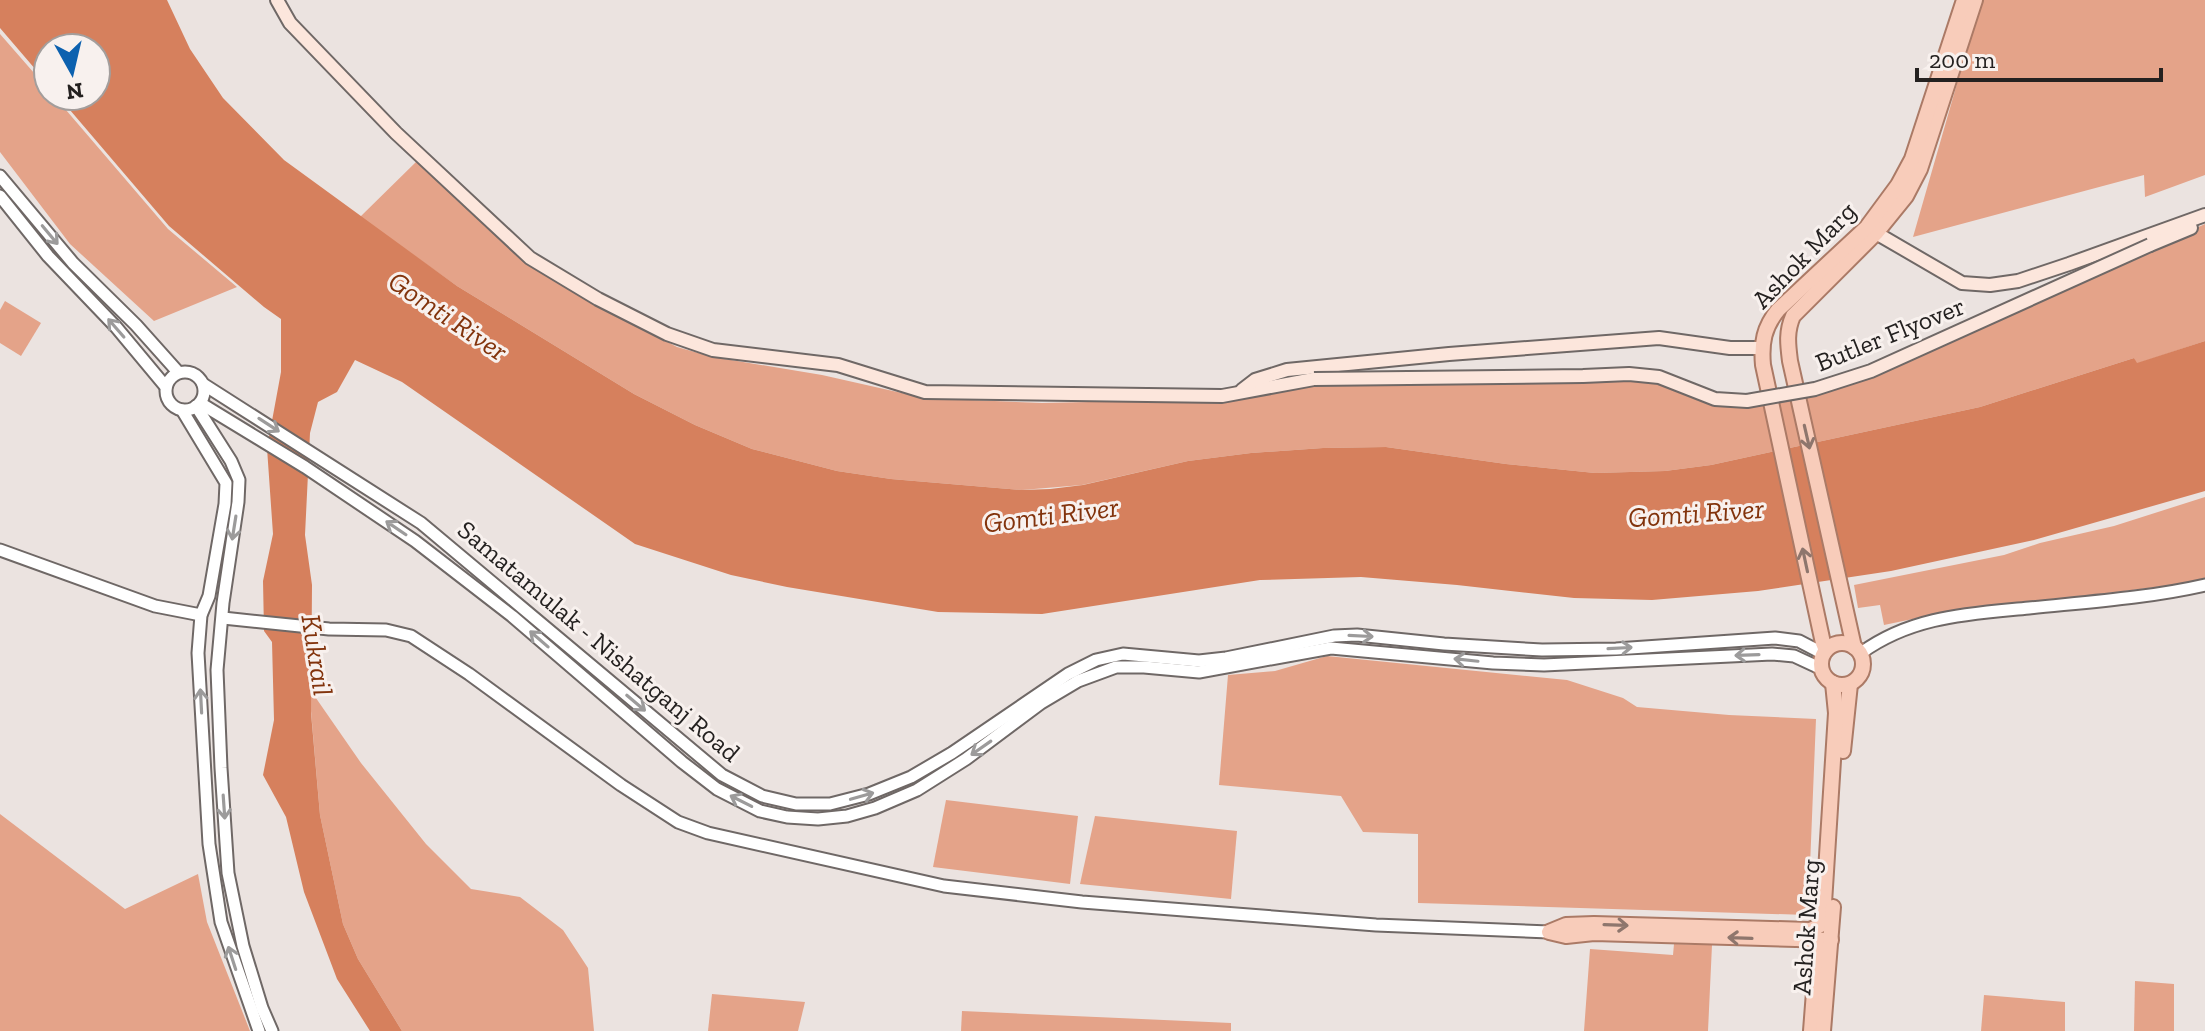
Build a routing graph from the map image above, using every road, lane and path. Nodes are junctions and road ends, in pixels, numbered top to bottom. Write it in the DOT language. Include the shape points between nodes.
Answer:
graph roads {
  1 [pos="277,0"];
  2 [pos="1964,0"];
  3 [pos="1975,0"];
  4 [pos="0,176"];
  5 [pos="0,196"];
  6 [pos="2205,215"];
  7 [pos="2205,222"];
  8 [pos="1876,233"];
  9 [pos="1778,310"];
  10 [pos="1793,316"];
  11 [pos="1761,348"];
  12 [pos="178,372"];
  13 [pos="1288,376"];
  14 [pos="203,384"];
  15 [pos="166,387"];
  16 [pos="198,405"];
  17 [pos="182,410"];
  18 [pos="0,550"];
  19 [pos="211,583"];
  20 [pos="225,585"];
  21 [pos="2205,585"];
  22 [pos="201,615"];
  23 [pos="226,618"];
  24 [pos="1858,650"];
  25 [pos="198,653"];
  26 [pos="1823,653"];
  27 [pos="218,655"];
  28 [pos="1833,683"];
  29 [pos="1850,684"];
  30 [pos="1549,932"];
  31 [pos="1824,940"];
  32 [pos="259,1031"];
  33 [pos="272,1031"];
  34 [pos="1811,1031"];
  35 [pos="1823,1031"];
  1 -- 13 [label="main road" via="290,23 385,121 530,258 667,334 713,350 838,365 925,392 1222,396"];
  2 -- 9 [label="main road, Ashok Marg" via="1912,159 1898,185 1867,227"];
  3 -- 8 [label="main road, Ashok Marg" via="1920,169"];
  4 -- 12 [label="street, one-way" via="73,263"];
  15 -- 5 [label="street, one-way"];
  6 -- 8 [label="main road" via="2018,281 1990,285 1962,283"];
  7 -- 13 [label="main road, Butler Flyover, bridge" via="1871,371 1815,389 1747,401 1715,399 1659,377 1629,374"];
  8 -- 10 [label="main road, Ashok Marg"];
  9 -- 10 [label="main road"];
  9 -- 11 [label="main road, Ashok Marg" via="1768,322"];
  10 -- 24 [label="main road, Ashok Marg, one-way" via="1788,327 1790,361"];
  11 -- 13 [label="main road" via="1659,338 1406,357"];
  26 -- 11 [label="main road, Ashok Marg, one-way"];
  12 -- 14 [label="street" via="193,373"];
  12 -- 15 [label="street"];
  14 -- 16 [label="street"];
  14 -- 26 [label="street, Samatamulak - Nishatganj Road, one-way" via="421,523 722,775 762,796 796,804 830,804 911,777 1068,674 1123,654 1199,661 1357,635 1542,650 1775,638 1799,641"];
  15 -- 17 [label="street" via="169,402"];
  16 -- 17 [label="street"];
  16 -- 20 [label="street, one-way" via="239,480"];
  26 -- 16 [label="street, Samatamulak - Nishatganj Road, one-way" via="1544,665 1331,648 1199,672 1116,667 1041,703 917,790 847,816 787,817 760,811 717,789 415,541 305,467"];
  17 -- 19 [label="street" via="226,483"];
  18 -- 22 [label="street" via="155,606"];
  19 -- 20 [label="street"];
  19 -- 22 [label="street"];
  20 -- 23 [label="street"];
  21 -- 24 [label="street" via="1964,614 1919,623"];
  22 -- 25 [label="street"];
  23 -- 27 [label="street"];
  23 -- 30 [label="street" via="411,636 621,785 678,822 708,833 944,886 1067,901 1376,925"];
  24 -- 26 [label="main road" via="1837,644"];
  24 -- 29 [label="main road" via="1862,671"];
  25 -- 27 [label="street"];
  32 -- 25 [label="street, one-way" via="221,922 209,844"];
  26 -- 28 [label="main road" via="1826,677"];
  27 -- 33 [label="street, one-way" via="228,873 243,946"];
  28 -- 29 [label="main road"];
  30 -- 28 [label="main road, Ashok Marg, one-way" via="1594,924 1810,930 1821,925 1836,713"];
  29 -- 31 [label="main road, Ashok Marg"];
  31 -- 30 [label="main road, one-way"];
  31 -- 34 [label="main road, Ashok Marg"];
  31 -- 35 [label="main road, Ashok Marg"];
}
